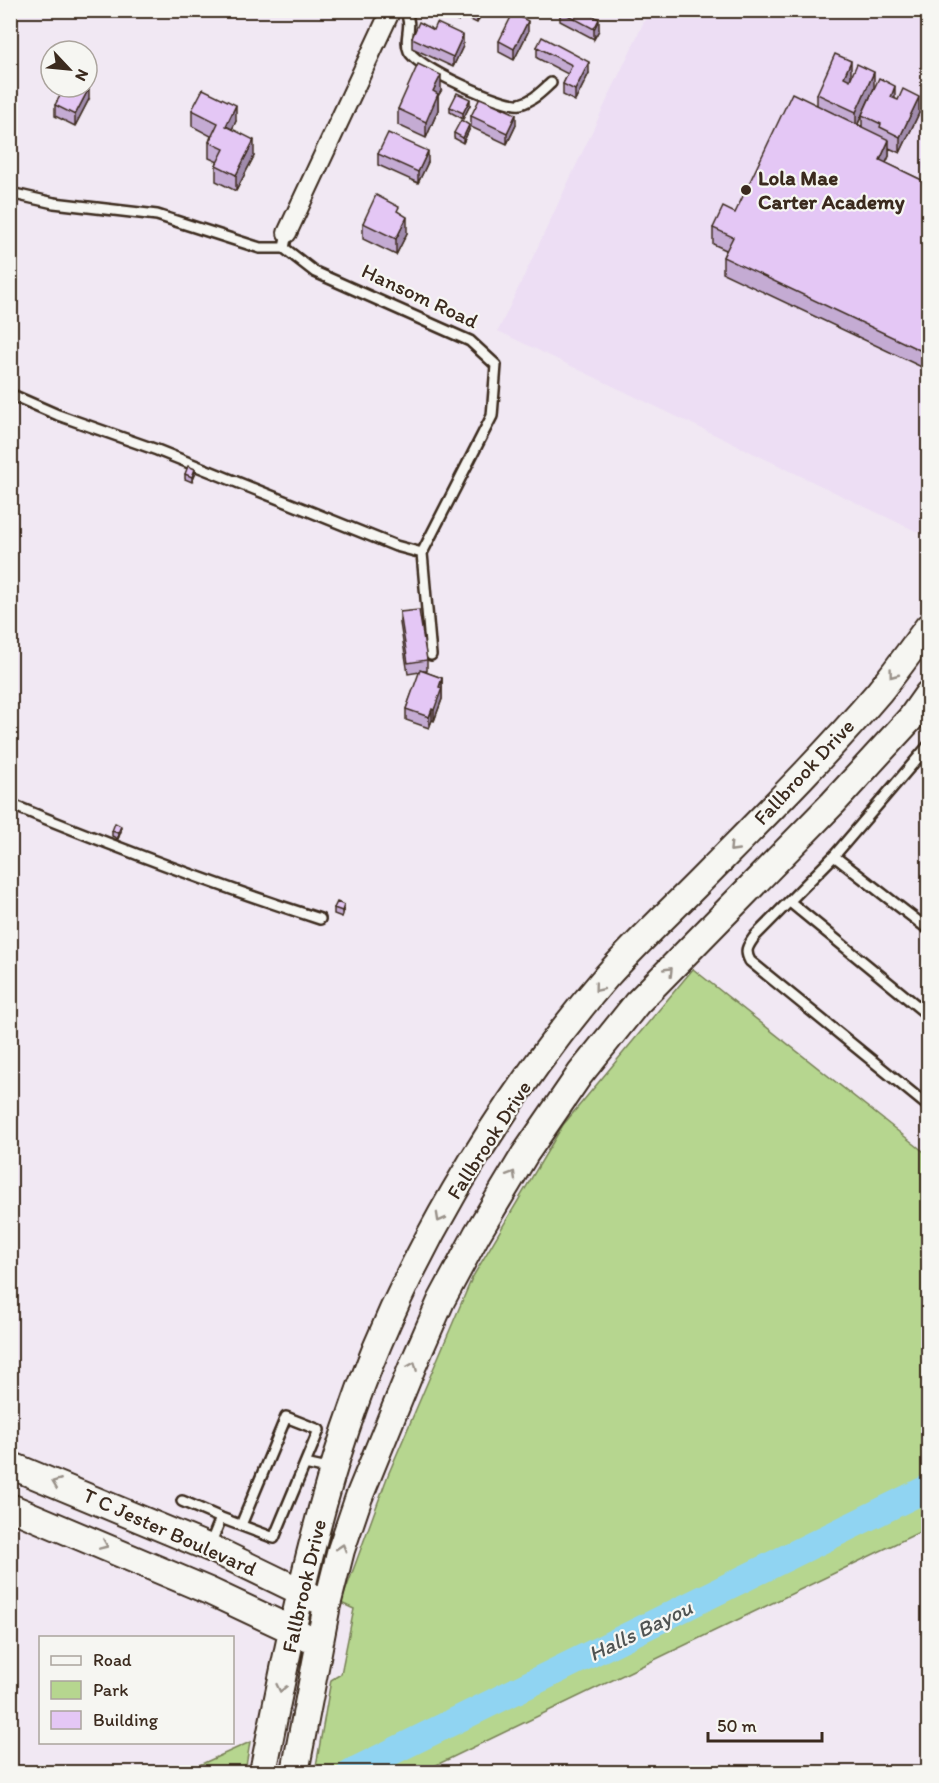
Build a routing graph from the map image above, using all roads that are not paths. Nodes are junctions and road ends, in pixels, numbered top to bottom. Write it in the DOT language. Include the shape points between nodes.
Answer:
graph roads {
  1 [pos="391,10"];
  2 [pos="405,10"];
  3 [pos="551,83"];
  4 [pos="10,193"];
  5 [pos="285,241"];
  6 [pos="10,394"];
  7 [pos="422,553"];
  8 [pos="928,627"];
  9 [pos="431,655"];
  10 [pos="928,694"];
  11 [pos="928,747"];
  12 [pos="10,804"];
  13 [pos="834,856"];
  14 [pos="789,902"];
  15 [pos="320,919"];
  16 [pos="928,929"];
  17 [pos="928,1015"];
  18 [pos="928,1106"];
  19 [pos="274,1446"];
  20 [pos="285,1450"];
  21 [pos="304,1460"];
  22 [pos="266,1464"];
  23 [pos="10,1465"];
  24 [pos="276,1468"];
  25 [pos="333,1470"];
  26 [pos="182,1501"];
  27 [pos="10,1507"];
  28 [pos="273,1511"];
  29 [pos="284,1515"];
  30 [pos="221,1518"];
  31 [pos="241,1526"];
  32 [pos="209,1547"];
  33 [pos="302,1591"];
  34 [pos="327,1605"];
  35 [pos="293,1631"];
  36 [pos="320,1644"];
  37 [pos="297,1763"];
  38 [pos="265,1764"];
  1 -- 5 [label="street"];
  2 -- 3 [label="lane" via="410,23 409,52 432,71 505,103 533,99"];
  4 -- 5 [label="lane" via="54,203 157,215 260,248"];
  5 -- 7 [label="lane, Hansom Road" via="315,272 470,341 496,365 492,416"];
  6 -- 7 [label="lane"];
  7 -- 9 [label="lane"];
  8 -- 25 [label="main road, Fallbrook Drive, one-way" via="873,698 805,774 607,976 491,1132 405,1284 376,1349"];
  34 -- 10 [label="main road, Fallbrook Drive, one-way" via="359,1497 441,1301 525,1154 580,1074 637,1003 833,803"];
  11 -- 13 [label="lane"];
  12 -- 15 [label="lane" via="107,844"];
  13 -- 14 [label="lane"];
  13 -- 16 [label="lane"];
  14 -- 17 [label="lane"];
  14 -- 18 [label="lane" via="747,946 750,961"];
  19 -- 20 [label="lane"];
  19 -- 21 [label="lane" via="286,1417 319,1430"];
  19 -- 22 [label="lane"];
  21 -- 25 [label="lane"];
  21 -- 29 [label="lane" via="287,1495"];
  22 -- 24 [label="lane"];
  22 -- 31 [label="lane" via="262,1485"];
  32 -- 23 [label="main road, T C Jester Boulevard, one-way"];
  25 -- 33 [label="main road, Fallbrook Drive"];
  26 -- 30 [label="lane"];
  27 -- 35 [label="main road, T C Jester Boulevard, one-way" via="198,1586"];
  28 -- 29 [label="lane"];
  29 -- 31 [label="lane" via="274,1538"];
  30 -- 31 [label="lane"];
  30 -- 32 [label="lane"];
  32 -- 33 [label="main road, T C Jester Boulevard"];
  33 -- 34 [label="main road, T C Jester Boulevard"];
  33 -- 35 [label="main road, Fallbrook Drive"];
  34 -- 36 [label="main road, Fallbrook Drive"];
  35 -- 36 [label="main road, T C Jester Boulevard"];
  35 -- 38 [label="main road, Fallbrook Drive, one-way"];
  36 -- 37 [label="main road, Fallbrook Drive"];
}
